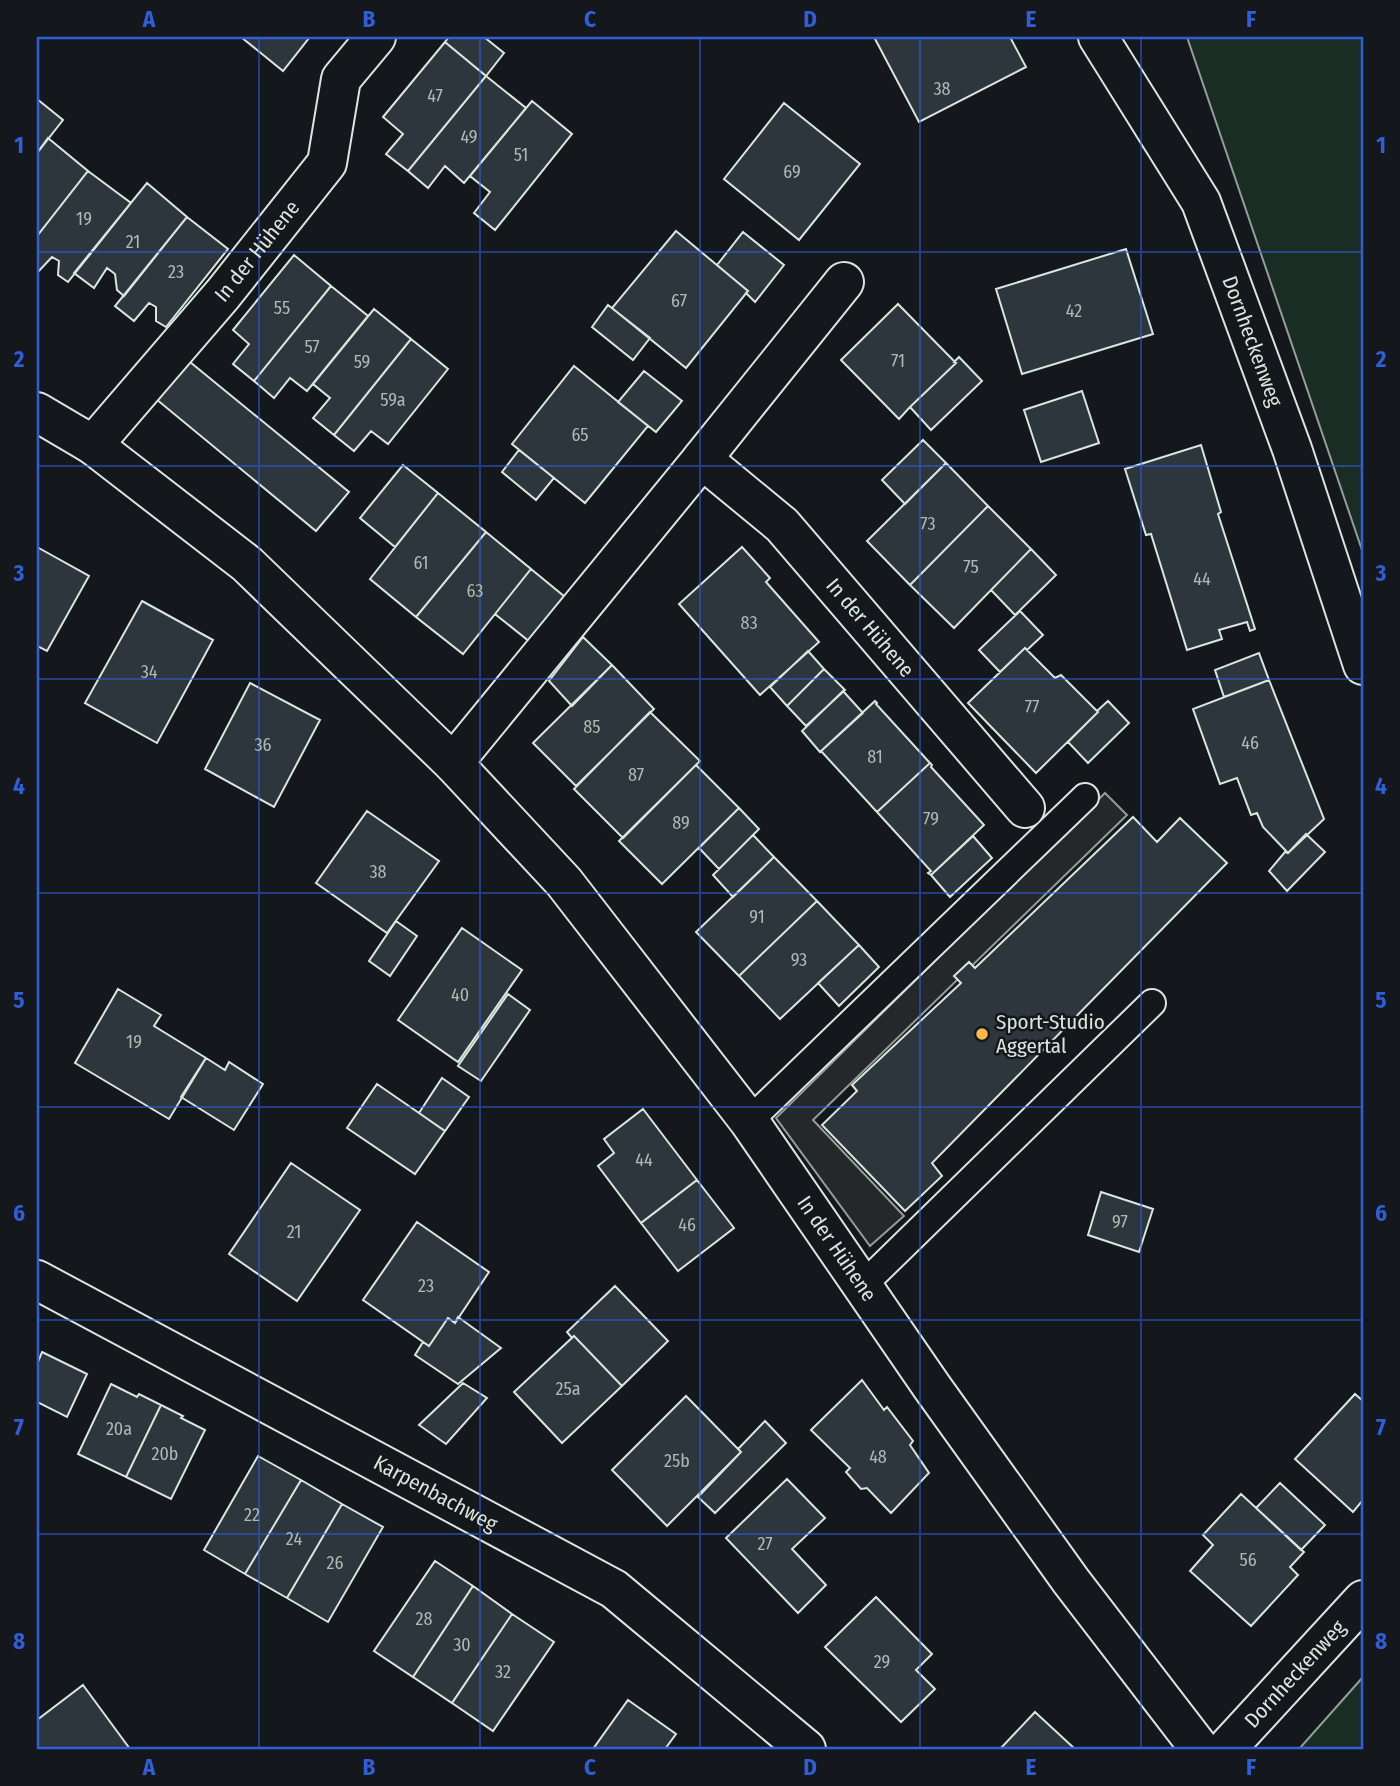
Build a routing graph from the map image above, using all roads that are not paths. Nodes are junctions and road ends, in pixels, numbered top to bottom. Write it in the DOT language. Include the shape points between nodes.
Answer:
graph roads {
  1 [pos="376,37"];
  2 [pos="1098,37"];
  3 [pos="844,282"];
  4 [pos="37,412"];
  5 [pos="93,445"];
  6 [pos="702,459"];
  7 [pos="1363,665"];
  8 [pos="453,763"];
  9 [pos="1085,797"];
  10 [pos="1025,808"];
  11 [pos="1152,1003"];
  12 [pos="749,1121"];
  13 [pos="37,1280"];
  14 [pos="862,1286"];
  15 [pos="1363,1600"];
  16 [pos="806,1749"];
  17 [pos="1200,1749"];
  18 [pos="1226,1749"];
  1 -- 5 [label="street, In der Hühene" via="341,79 327,163 223,294"];
  2 -- 7 [label="street, Dornheckenweg" via="1201,202 1292,449"];
  3 -- 6 [label="street"];
  4 -- 5 [label="street, In der Hühene"];
  5 -- 8 [label="street, In der Hühene" via="247,564"];
  6 -- 8 [label="street"];
  6 -- 10 [label="street, In der Hühene" via="782,525"];
  8 -- 12 [label="street, In der Hühene" via="564,882"];
  9 -- 12 [label="lane"];
  11 -- 14 [label="lane"];
  12 -- 14 [label="street, In der Hühene"];
  13 -- 16 [label="street, Karpenbachweg" via="614,1589"];
  14 -- 17 [label="street, In der Hühene" via="1071,1581"];
  15 -- 18 [label="street, Dornheckenweg"];
}
